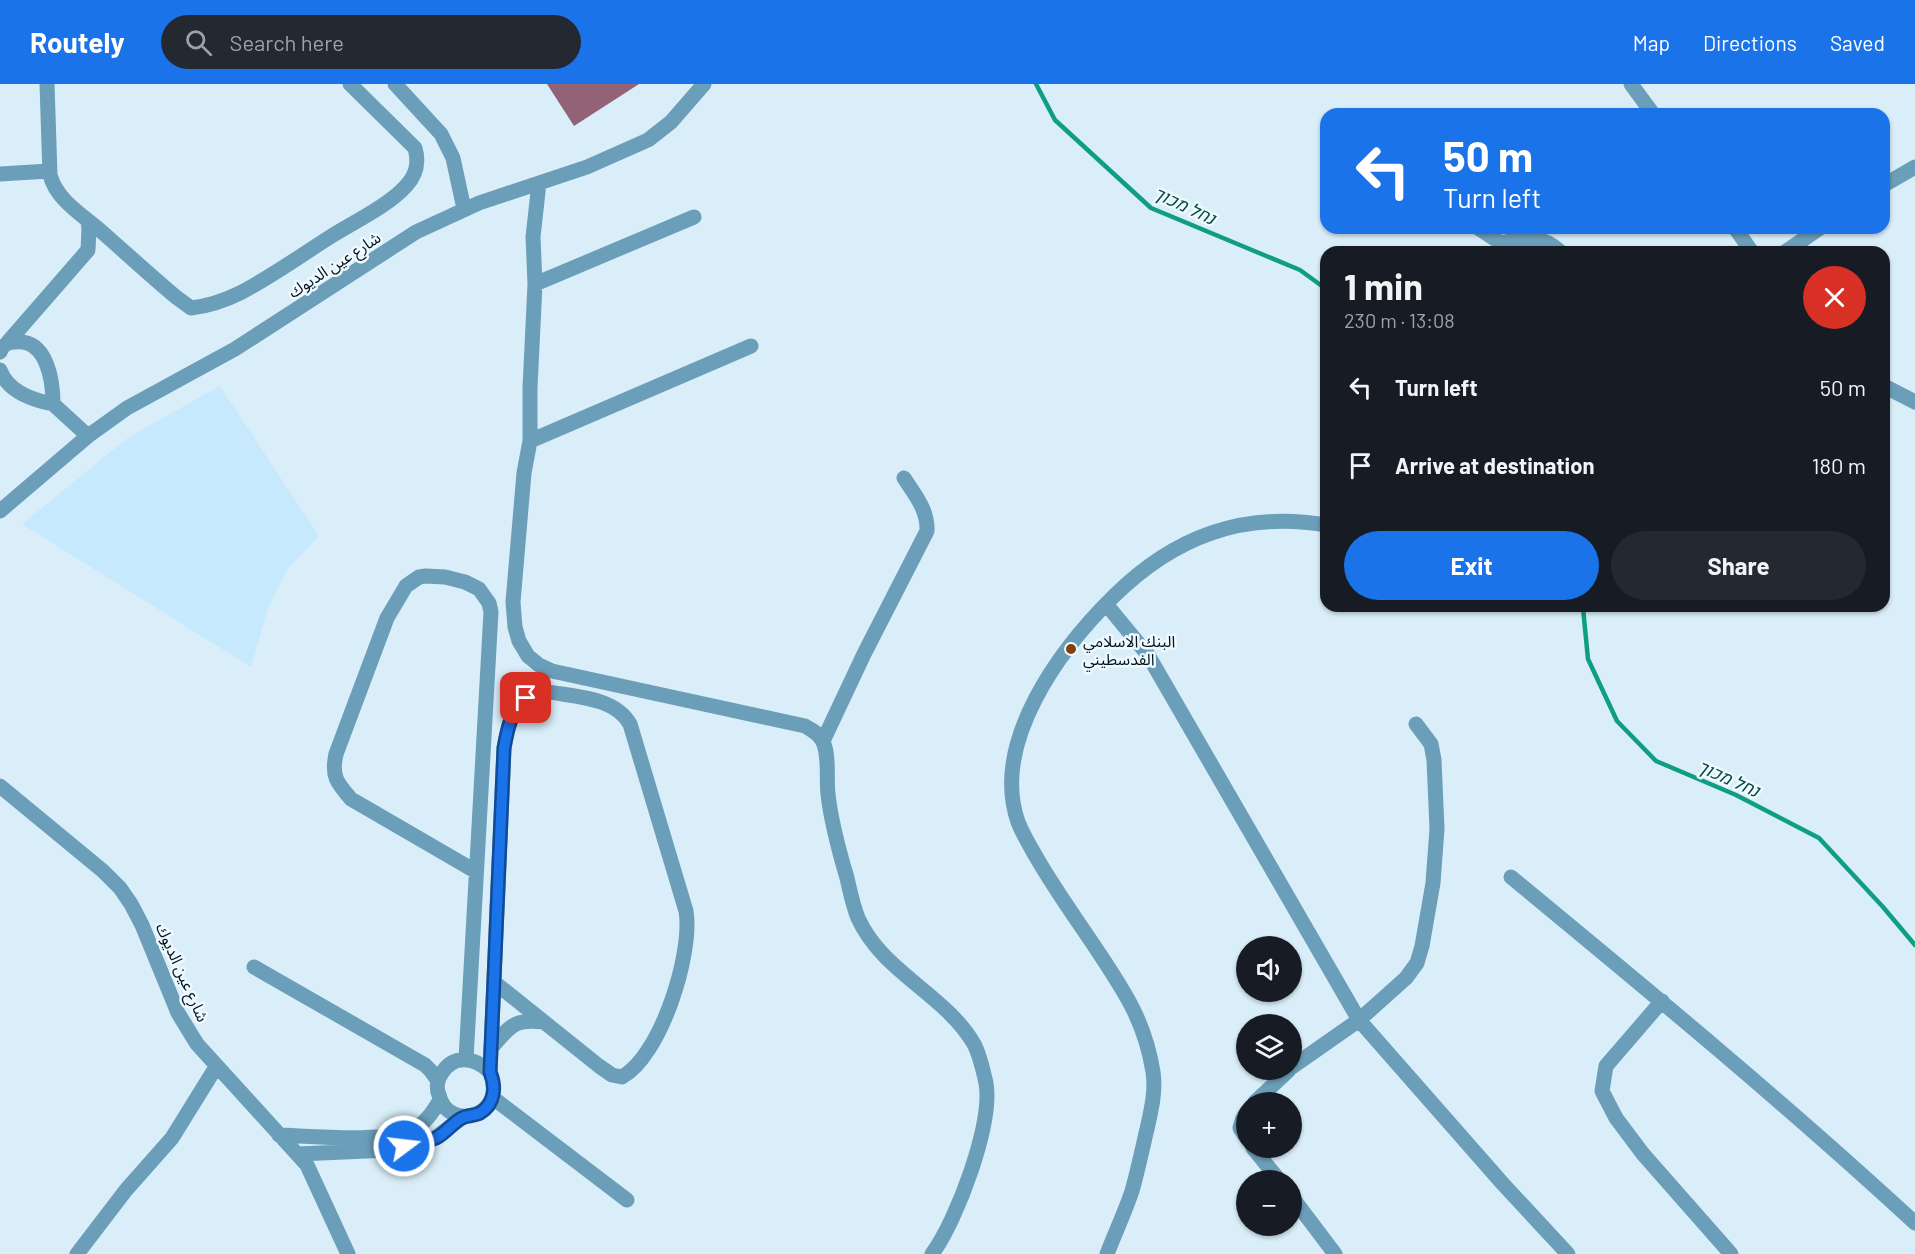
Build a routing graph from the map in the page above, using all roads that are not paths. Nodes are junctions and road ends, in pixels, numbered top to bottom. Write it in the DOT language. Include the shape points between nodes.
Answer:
graph roads {
  1 [pos="47,84"];
  2 [pos="350,84"];
  3 [pos="395,84"];
  4 [pos="704,84"];
  5 [pos="1631,84"];
  6 [pos="1649,108"];
  7 [pos="1915,167"];
  8 [pos="50,171"];
  9 [pos="0,174"];
  10 [pos="1890,182"];
  11 [pos="539,183"];
  12 [pos="464,209"];
  13 [pos="694,217"];
  14 [pos="88,221"];
  15 [pos="1487,234"];
  16 [pos="1811,234"];
  17 [pos="117,245"];
  18 [pos="1554,246"];
  19 [pos="1794,246"];
  20 [pos="88,250"];
  21 [pos="535,284"];
  22 [pos="34,312"];
  23 [pos="30,344"];
  24 [pos="752,346"];
  25 [pos="4,347"];
  26 [pos="2,378"];
  27 [pos="1890,389"];
  28 [pos="1915,402"];
  29 [pos="53,404"];
  30 [pos="88,436"];
  31 [pos="530,441"];
  32 [pos="903,478"];
  33 [pos="0,511"];
  34 [pos="1320,524"];
  35 [pos="1106,604"];
  36 [pos="1416,724"];
  37 [pos="823,741"];
  38 [pos="0,786"];
  39 [pos="476,871"];
  40 [pos="1511,877"];
  41 [pos="254,967"];
  42 [pos="494,982"];
  43 [pos="1662,1001"];
  44 [pos="1359,1020"];
  45 [pos="544,1022"];
  46 [pos="491,1048"];
  47 [pos="466,1059"];
  48 [pos="1302,1060"];
  49 [pos="216,1067"];
  50 [pos="490,1072"];
  51 [pos="1278,1080"];
  52 [pos="438,1082"];
  53 [pos="1265,1092"];
  54 [pos="492,1098"];
  55 [pos="440,1100"];
  56 [pos="463,1117"];
  57 [pos="279,1135"];
  58 [pos="297,1154"];
  59 [pos="1261,1158"];
  60 [pos="1271,1170"];
  61 [pos="627,1200"];
  62 [pos="1302,1210"];
  63 [pos="1915,1223"];
  64 [pos="77,1254"];
  65 [pos="348,1254"];
  66 [pos="932,1254"];
  67 [pos="1107,1254"];
  68 [pos="1335,1254"];
  69 [pos="1568,1254"];
  70 [pos="1731,1254"];
  1 -- 8 [label="street"];
  2 -- 17 [label="street" via="415,148 417,169 406,186 386,202 242,292 191,308"];
  3 -- 12 [label="street" via="441,134 453,158"];
  4 -- 11 [label="street, شارع عين الديوك" via="671,122 648,140"];
  5 -- 6 [label="street"];
  7 -- 10 [label="street"];
  8 -- 9 [label="street"];
  8 -- 14 [label="street" via="57,192"];
  11 -- 12 [label="street, شارع عين الديوك"];
  11 -- 21 [label="street" via="533,237"];
  12 -- 30 [label="street, شارع عين الديوك" via="416,232 235,349 127,408"];
  13 -- 21 [label="street"];
  14 -- 17 [label="street"];
  14 -- 20 [label="street"];
  15 -- 18 [label="street" via="1501,243 1523,237"];
  16 -- 19 [label="street"];
  17 -- 20 [label="street"];
  20 -- 22 [label="street"];
  21 -- 31 [label="street"];
  22 -- 23 [label="street"];
  22 -- 25 [label="street"];
  23 -- 25 [label="street" via="20,341"];
  23 -- 29 [label="street" via="52,376"];
  24 -- 31 [label="street"];
  26 -- 29 [label="street" via="21,393"];
  27 -- 28 [label="street"];
  29 -- 30 [label="street"];
  30 -- 33 [label="street, شارع عين الديوك"];
  31 -- 37 [label="street" via="513,602 515,627 528,656 552,671 805,726"];
  32 -- 37 [label="street" via="928,518 927,531"];
  34 -- 35 [label="street" via="1263,523 1203,534 1150,565"];
  35 -- 44 [label="street" via="1148,655"];
  35 -- 67 [label="street" via="1062,657 1033,705 1015,751 1013,792 1014,810 1023,834 1133,1007 1146,1038 1153,1074 1152,1105 1134,1183"];
  36 -- 44 [label="street" via="1431,744 1437,795 1433,883 1422,946 1417,963 1406,978"];
  37 -- 66 [label="street" via="832,823 866,935 959,1023 975,1045 982,1067 986,1118 953,1215"];
  38 -- 49 [label="street, شارع عين الديوك" via="120,888 142,925 177,1013"];
  39 -- 39 [label="street" via="491,612 486,597 472,585 445,577 418,577 401,592 387,618 333,768 338,784 351,799"];
  39 -- 47 [label="street"];
  40 -- 43 [label="street"];
  41 -- 52 [label="street" via="425,1065"];
  42 -- 45 [label="street"];
  42 -- 45 [label="street" via="508,724 516,709 537,692 604,702 625,715 630,724 686,911 687,940 678,982 662,1026 632,1072 622,1077 612,1075"];
  42 -- 46 [label="street"];
  43 -- 63 [label="street"];
  43 -- 70 [label="street" via="1606,1066 1602,1091 1643,1154"];
  44 -- 48 [label="street"];
  44 -- 69 [label="street"];
  45 -- 46 [label="street" via="529,1020 510,1026"];
  46 -- 50 [label="street"];
  47 -- 50 [label="street"];
  47 -- 52 [label="street" via="448,1065"];
  49 -- 57 [label="street, شارع عين الديوك"];
  49 -- 64 [label="street" via="172,1138"];
  50 -- 54 [label="street"];
  51 -- 53 [label="street"];
  52 -- 55 [label="street"];
  54 -- 56 [label="street" via="481,1112"];
  54 -- 61 [label="street"];
  55 -- 56 [label="street"];
  55 -- 57 [label="street" via="427,1121 398,1135"];
  56 -- 58 [label="street" via="435,1138 390,1150"];
  57 -- 58 [label="street, شارع عين الديوك"];
  58 -- 65 [label="street, شارع عين الديوك" via="315,1180"];
  59 -- 60 [label="street"];
  62 -- 68 [label="street"];
}
